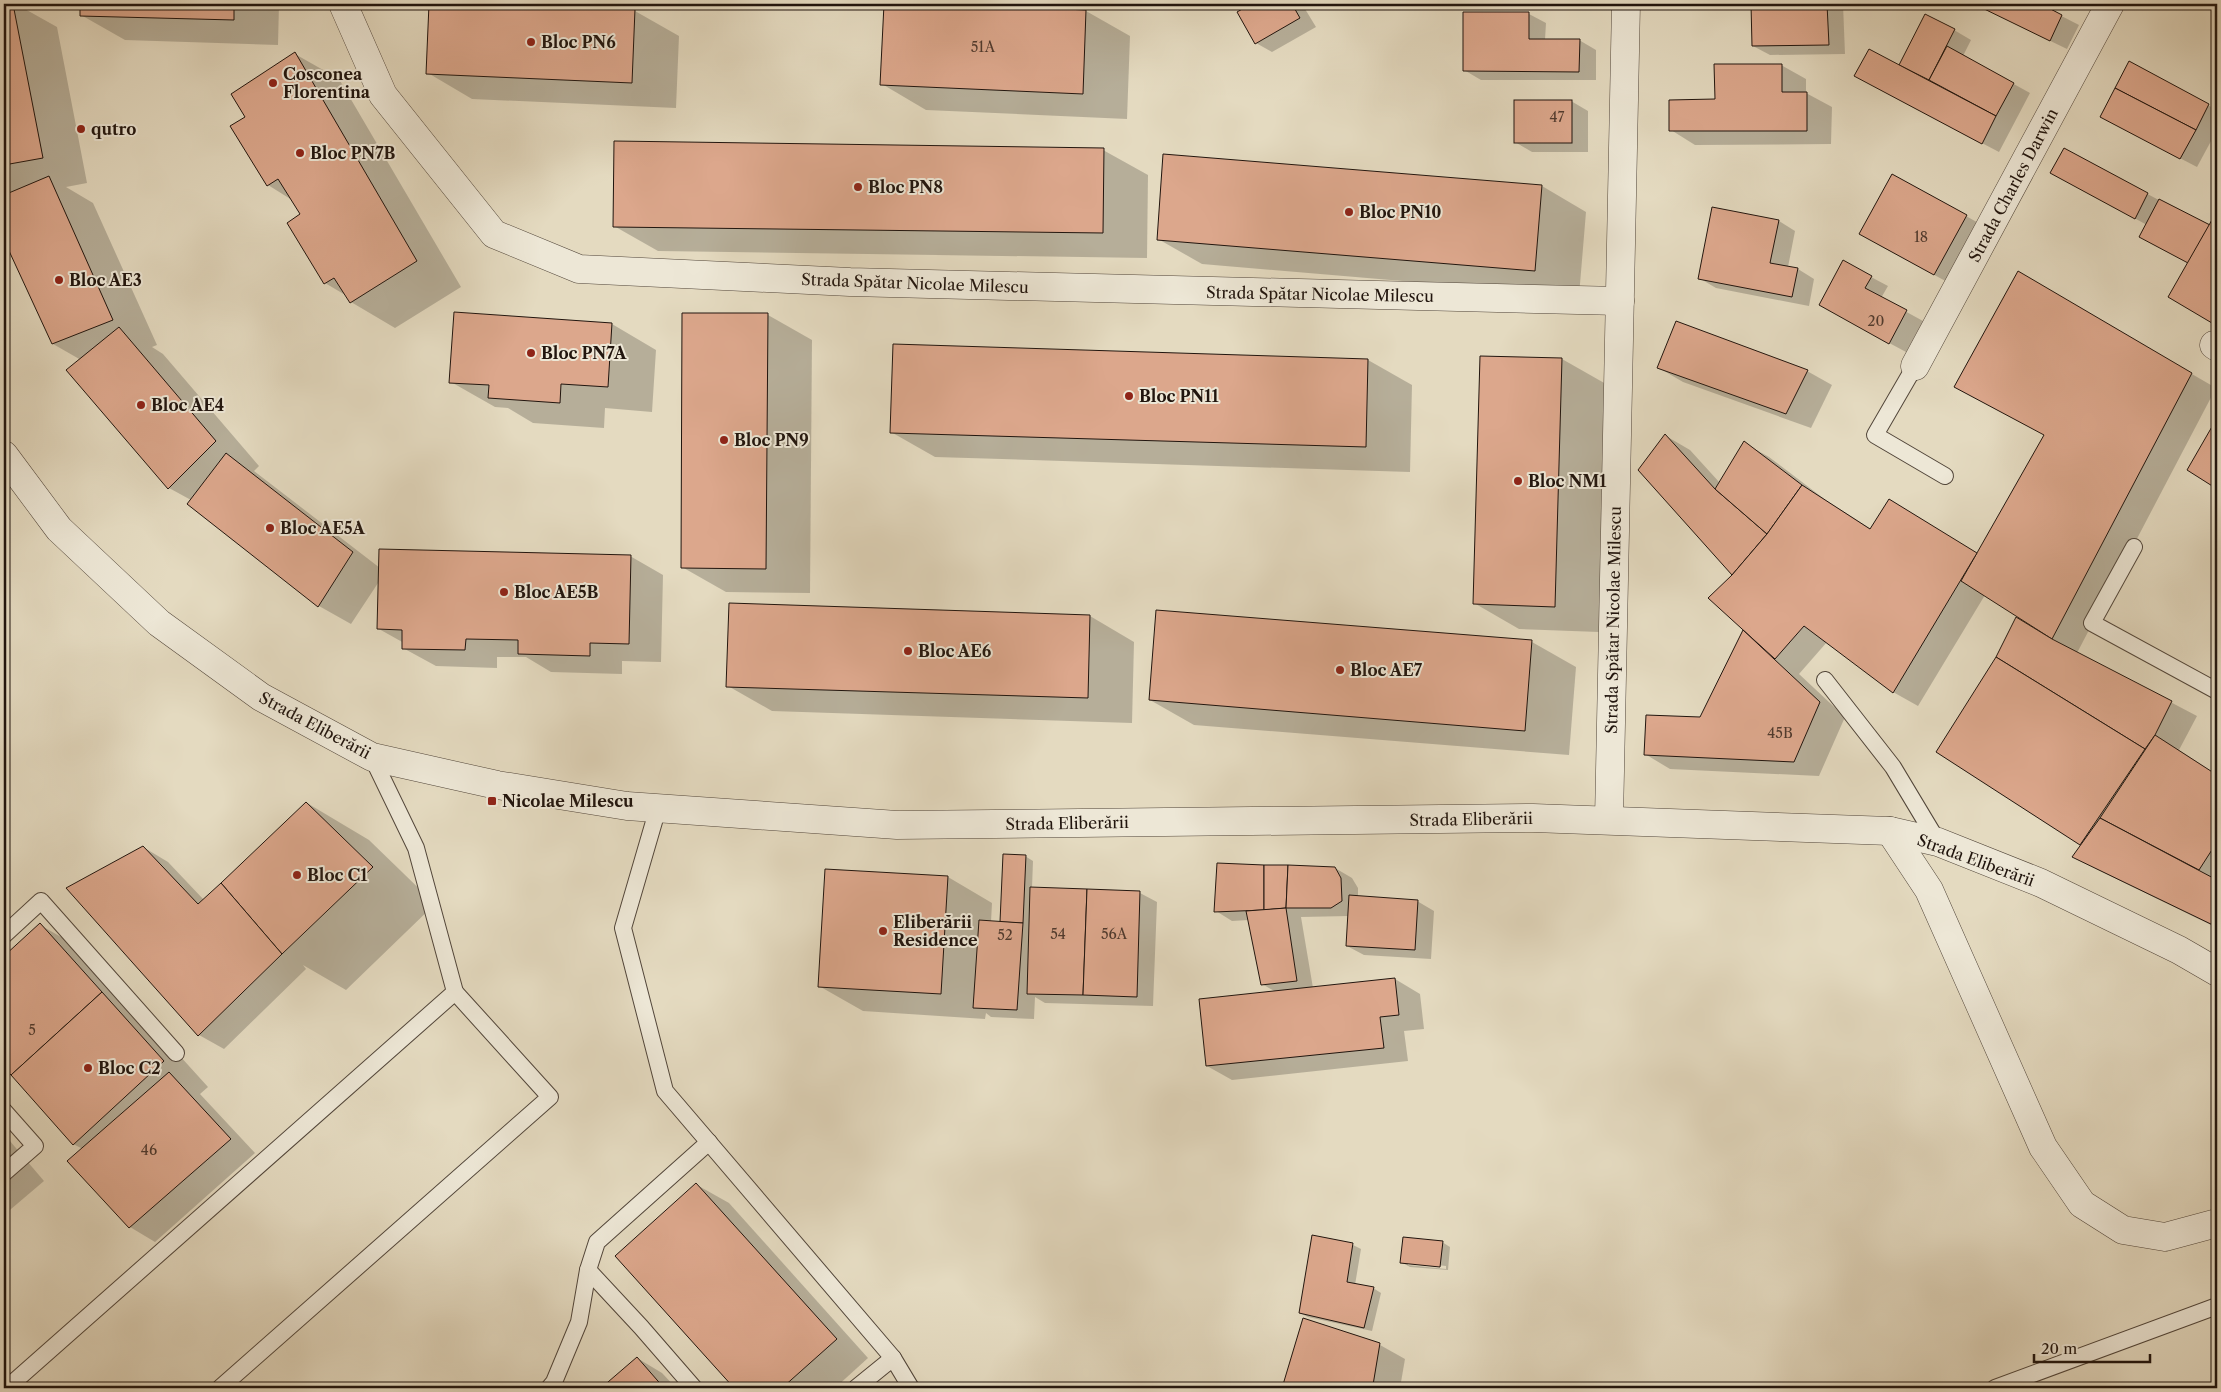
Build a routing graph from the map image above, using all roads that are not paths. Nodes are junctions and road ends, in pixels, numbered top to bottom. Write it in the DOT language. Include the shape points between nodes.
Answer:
graph roads {
  1 [pos="343,4"];
  2 [pos="1626,4"];
  3 [pos="2110,4"];
  4 [pos="1620,301"];
  5 [pos="1915,366"];
  6 [pos="4,455"];
  7 [pos="1945,476"];
  8 [pos="2134,547"];
  9 [pos="1825,680"];
  10 [pos="2217,692"];
  11 [pos="372,757"];
  12 [pos="658,808"];
  13 [pos="1609,819"];
  14 [pos="1890,831"];
  15 [pos="1938,842"];
  16 [pos="4,935"];
  17 [pos="2217,972"];
  18 [pos="454,992"];
  19 [pos="176,1053"];
  20 [pos="4,1111"];
  21 [pos="709,1142"];
  22 [pos="4,1174"];
  23 [pos="2217,1223"];
  24 [pos="588,1270"];
  25 [pos="2217,1306"];
  26 [pos="893,1358"];
  27 [pos="7,1388"];
  28 [pos="220,1388"];
  29 [pos="549,1388"];
  30 [pos="694,1388"];
  31 [pos="856,1388"];
  32 [pos="910,1388"];
  33 [pos="1994,1388"];
  1 -- 4 [label="street, Strada Spătar Nicolae Milescu" via="383,95 494,234 579,269 850,282"];
  2 -- 4 [label="street, Strada Spătar Nicolae Milescu"];
  3 -- 5 [label="street, Strada Charles Darwin"];
  4 -- 13 [label="street, Strada Spătar Nicolae Milescu"];
  5 -- 7 [label="lane" via="1875,436"];
  6 -- 11 [label="street, Strada Eliberării" via="59,529 159,623 261,697"];
  8 -- 10 [label="lane" via="2092,623"];
  9 -- 15 [label="lane" via="1893,767"];
  11 -- 12 [label="street, Strada Eliberării" via="497,785"];
  11 -- 18 [label="lane" via="416,848"];
  12 -- 13 [label="street, Strada Eliberării" via="897,825"];
  12 -- 21 [label="lane" via="622,928 665,1091"];
  13 -- 14 [label="street, Strada Eliberării"];
  14 -- 15 [label="street, Strada Eliberării"];
  14 -- 23 [label="street" via="1929,890 2044,1147 2082,1204 2123,1230 2165,1237"];
  15 -- 17 [label="street, Strada Eliberării" via="2041,883"];
  16 -- 19 [label="lane" via="41,901"];
  18 -- 27 [label="lane"];
  18 -- 28 [label="lane" via="550,1097"];
  20 -- 22 [label="lane" via="35,1146"];
  21 -- 24 [label="lane" via="597,1242"];
  21 -- 26 [label="lane"];
  24 -- 29 [label="lane" via="578,1322"];
  24 -- 30 [label="lane"];
  25 -- 33 [label="lane"];
  26 -- 31 [label="lane"];
  26 -- 32 [label="lane"];
}
